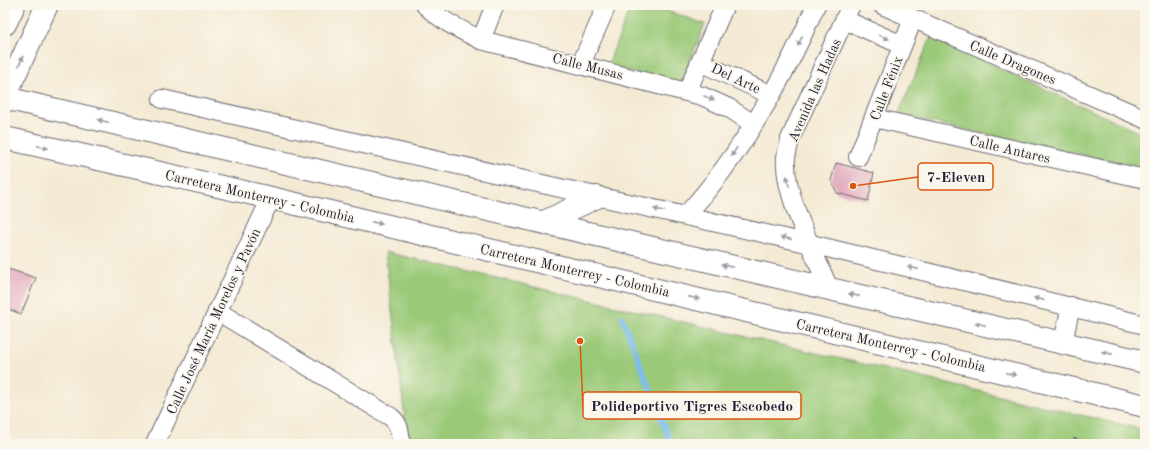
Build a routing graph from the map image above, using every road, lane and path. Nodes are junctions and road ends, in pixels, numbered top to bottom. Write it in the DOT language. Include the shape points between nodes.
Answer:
graph roads {
  1 [pos="14,5"];
  2 [pos="47,5"];
  3 [pos="425,5"];
  4 [pos="495,5"];
  5 [pos="607,5"];
  6 [pos="725,5"];
  7 [pos="816,5"];
  8 [pos="882,5"];
  9 [pos="848,13"];
  10 [pos="913,18"];
  11 [pos="5,24"];
  12 [pos="481,40"];
  13 [pos="902,45"];
  14 [pos="700,62"];
  15 [pos="581,64"];
  16 [pos="687,92"];
  17 [pos="771,95"];
  18 [pos="5,97"];
  19 [pos="162,99"];
  20 [pos="874,118"];
  21 [pos="1145,120"];
  22 [pos="753,124"];
  23 [pos="5,138"];
  24 [pos="858,157"];
  25 [pos="1145,179"];
  26 [pos="597,197"];
  27 [pos="271,198"];
  28 [pos="686,216"];
  29 [pos="544,222"];
  30 [pos="811,244"];
  31 [pos="830,289"];
  32 [pos="1071,306"];
  33 [pos="218,311"];
  34 [pos="1145,325"];
  35 [pos="1063,342"];
  36 [pos="1145,362"];
  37 [pos="1145,406"];
  38 [pos="155,444"];
  39 [pos="401,444"];
  1 -- 11 [label="main road"];
  18 -- 2 [label="main road, one-way"];
  3 -- 12 [label="street, Calle Musas" via="440,18"];
  4 -- 12 [label="street"];
  5 -- 15 [label="street"];
  6 -- 14 [label="street"];
  7 -- 17 [label="street, one-way" via="793,56"];
  8 -- 10 [label="street, Calle Dragones"];
  9 -- 13 [label="street, one-way"];
  30 -- 9 [label="street, Avenida las Hadas, one-way" via="792,197 786,157 790,139"];
  10 -- 13 [label="street, Calle Fénix"];
  10 -- 21 [label="street, Calle Dragones"];
  12 -- 15 [label="street, Calle Musas"];
  13 -- 20 [label="street, Calle Fénix"];
  14 -- 16 [label="street"];
  14 -- 17 [label="street, Del Arte"];
  15 -- 16 [label="street, Calle Musas"];
  16 -- 22 [label="street, Calle Musas, one-way" via="716,101"];
  17 -- 22 [label="street"];
  29 -- 18 [label="main road, one-way"];
  19 -- 26 [label="street"];
  20 -- 24 [label="street, Calle Fénix"];
  20 -- 25 [label="street, Calle Antares"];
  22 -- 28 [label="street, one-way" via="714,183"];
  23 -- 27 [label="main road, Carretera Monterrey - Colombia, one-way"];
  28 -- 26 [label="street, one-way"];
  26 -- 29 [label="main road"];
  27 -- 33 [label="street, Calle José María Morelos y Pavón"];
  27 -- 37 [label="main road, Carretera Monterrey - Colombia, one-way"];
  30 -- 28 [label="street, one-way"];
  31 -- 29 [label="main road, one-way"];
  30 -- 31 [label="street, Avenida las Hadas"];
  32 -- 30 [label="street, one-way"];
  35 -- 31 [label="main road, one-way"];
  32 -- 34 [label="street"];
  32 -- 35 [label="street"];
  33 -- 38 [label="street, Calle José María Morelos y Pavón"];
  33 -- 39 [label="street" via="391,417 399,428"];
  36 -- 35 [label="main road, one-way"];
}
